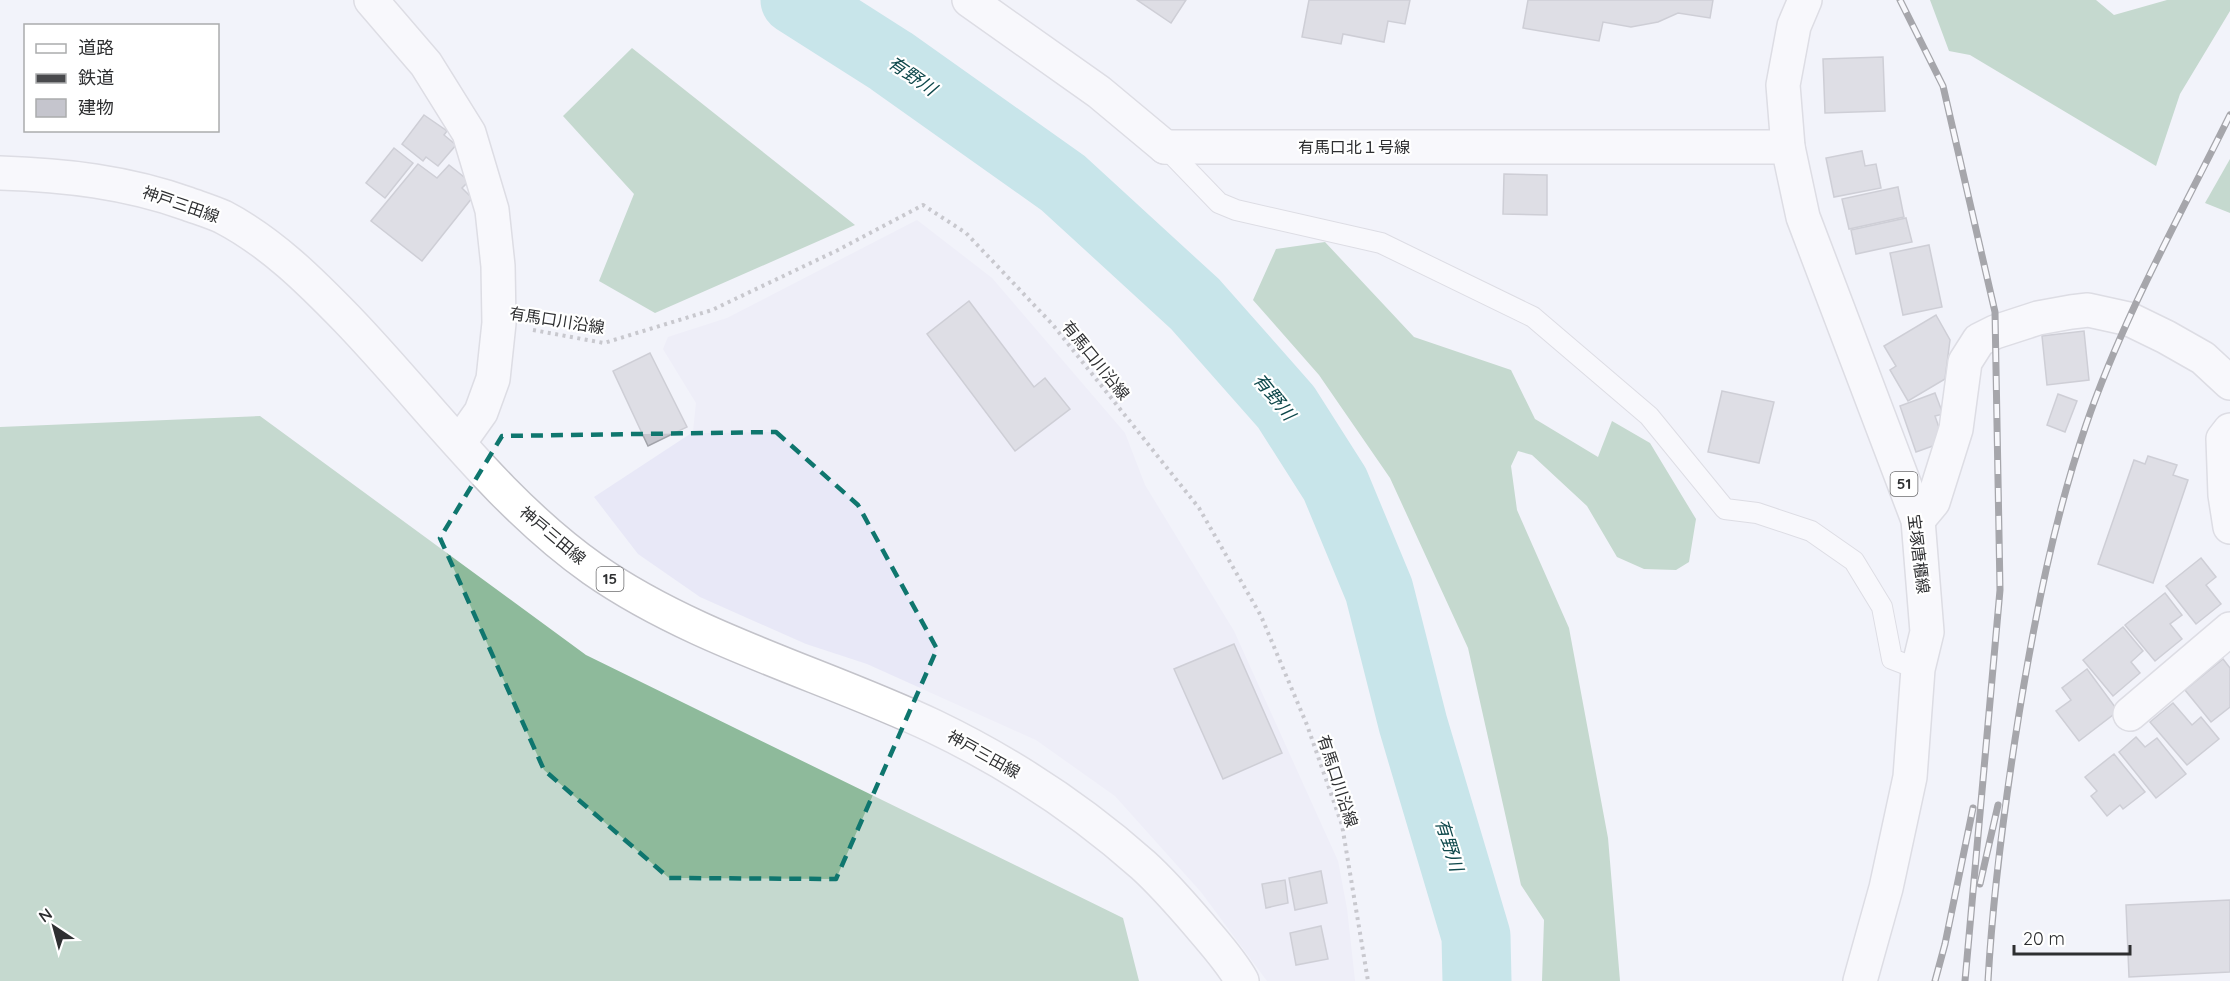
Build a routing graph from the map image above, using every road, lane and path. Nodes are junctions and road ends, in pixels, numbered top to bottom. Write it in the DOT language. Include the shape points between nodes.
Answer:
graph roads {
  1 [pos="371,0"];
  2 [pos="969,0"];
  3 [pos="1805,0"];
  4 [pos="1166,147"];
  5 [pos="1788,147"];
  6 [pos="0,173"];
  7 [pos="499,323"];
  8 [pos="2230,383"];
  9 [pos="2230,430"];
  10 [pos="459,442"];
  11 [pos="1918,520"];
  12 [pos="2230,527"];
  13 [pos="2230,629"];
  14 [pos="1918,669"];
  15 [pos="2130,714"];
  16 [pos="1242,981"];
  17 [pos="1368,981"];
  18 [pos="1860,981"];
  1 -- 7 [label="main road" via="426,64 469,133 492,210"];
  2 -- 4 [label="main road" via="1099,92"];
  3 -- 5 [label="main road, 宝塚唐櫃線 / 51" via="1794,26 1784,85"];
  4 -- 5 [label="main road, 有馬口北１号線"];
  4 -- 14 [label="lane" via="1219,203 1382,243 1533,317 1649,416 1725,509 1757,513 1811,531 1854,561 1882,607 1892,659"];
  5 -- 11 [label="main road, 宝塚唐櫃線 / 51" via="1803,217"];
  6 -- 10 [label="main road, 神戸三田線 / 15" via="43,174 124,185 221,216 264,242 325,297"];
  7 -- 10 [label="main road" via="493,379 480,412"];
  7 -- 17 [label="path, 有馬口川沿線" via="604,343 712,310 923,205 966,233 1053,325 1199,508 1262,616 1307,725 1342,825"];
  8 -- 11 [label="main road" via="2203,358 2129,319 2088,310 2038,318 1995,332 1979,340 1965,362 1956,429 1933,502"];
  9 -- 12 [label="main road" via="2223,439"];
  10 -- 16 [label="main road, 神戸三田線 / 15" via="551,536 621,586 685,621 932,726 1058,797 1165,885"];
  11 -- 14 [label="main road, 宝塚唐櫃線 / 51" via="1927,632"];
  13 -- 15 [label="main road"];
  14 -- 18 [label="main road, 宝塚唐櫃線 / 51" via="1910,777 1886,888"];
}
